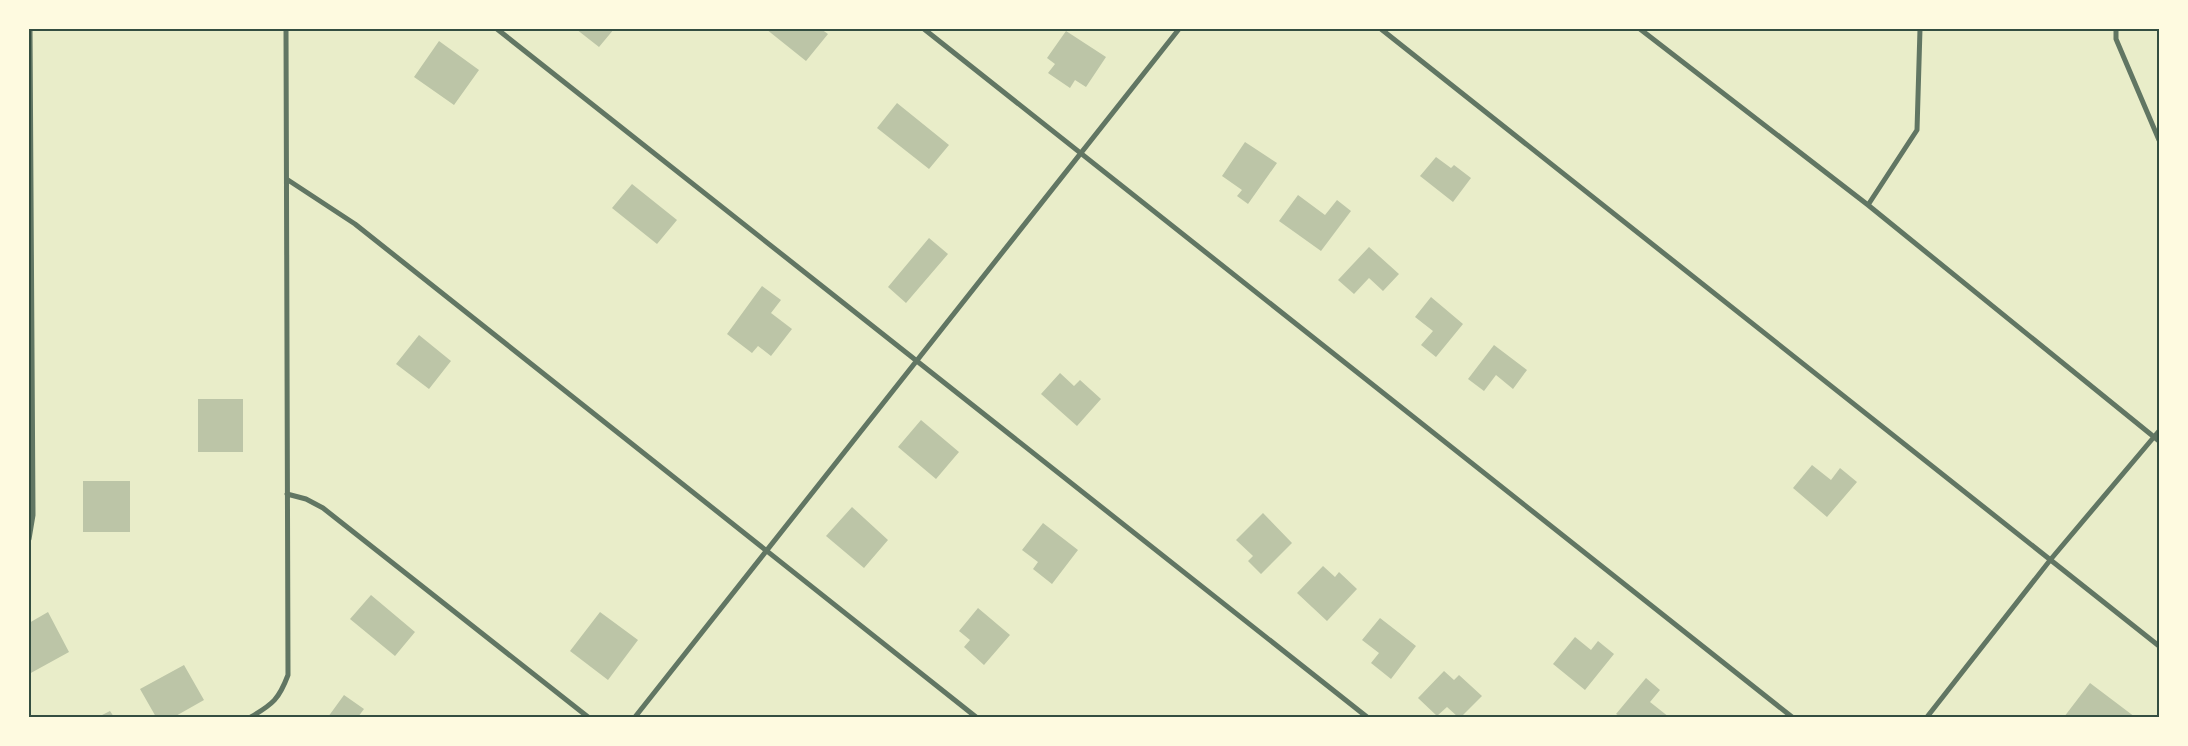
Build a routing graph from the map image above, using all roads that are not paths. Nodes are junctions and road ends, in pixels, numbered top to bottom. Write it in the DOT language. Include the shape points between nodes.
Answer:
graph roads {
  1 [pos="30,29"];
  2 [pos="286,29"];
  3 [pos="497,29"];
  4 [pos="924,29"];
  5 [pos="1179,29"];
  6 [pos="1381,29"];
  7 [pos="1640,29"];
  8 [pos="1920,29"];
  9 [pos="2116,29"];
  10 [pos="2159,140"];
  11 [pos="1082,154"];
  12 [pos="288,180"];
  13 [pos="1868,204"];
  14 [pos="916,360"];
  15 [pos="2159,431"];
  16 [pos="2157,440"];
  17 [pos="287,494"];
  18 [pos="29,539"];
  19 [pos="766,552"];
  20 [pos="2051,559"];
  21 [pos="2159,646"];
  22 [pos="251,717"];
  23 [pos="588,717"];
  24 [pos="635,717"];
  25 [pos="976,717"];
  26 [pos="1367,717"];
  27 [pos="1792,717"];
  28 [pos="1927,717"];
  1 -- 18 [label="street" via="33,515"];
  2 -- 12 [label="street"];
  3 -- 14 [label="street"];
  4 -- 11 [label="street"];
  5 -- 11 [label="street"];
  6 -- 20 [label="street"];
  7 -- 13 [label="street"];
  8 -- 13 [label="street" via="1917,130"];
  9 -- 10 [label="street" via="2116,39"];
  11 -- 14 [label="street"];
  11 -- 27 [label="street"];
  12 -- 17 [label="street"];
  12 -- 19 [label="street" via="355,224"];
  13 -- 16 [label="street"];
  14 -- 19 [label="street"];
  14 -- 26 [label="street"];
  15 -- 16 [label="street"];
  16 -- 20 [label="street"];
  17 -- 22 [label="street" via="288,675 281,694"];
  17 -- 23 [label="street" via="324,508"];
  19 -- 24 [label="street"];
  19 -- 25 [label="street"];
  20 -- 21 [label="street"];
  20 -- 28 [label="street"];
}
